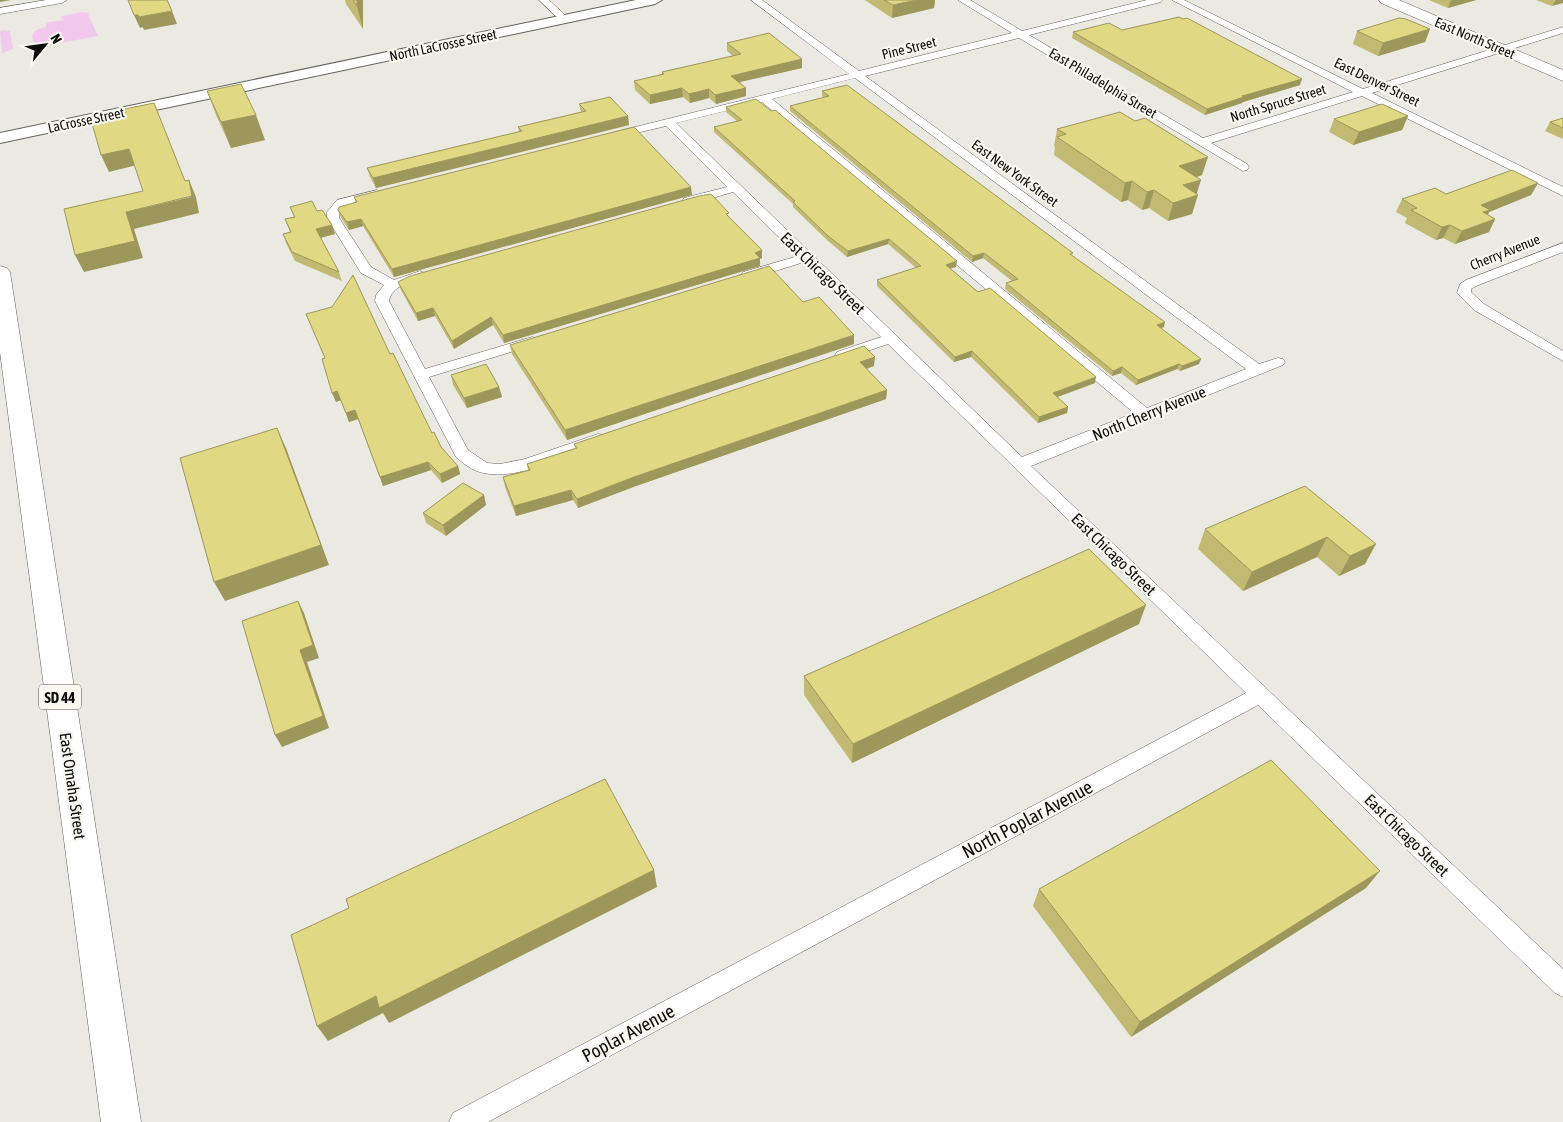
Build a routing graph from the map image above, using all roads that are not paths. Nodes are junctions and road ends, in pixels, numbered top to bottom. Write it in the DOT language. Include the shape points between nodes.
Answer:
graph roads {
  1 [pos="62,0"];
  2 [pos="544,0"];
  3 [pos="655,0"];
  4 [pos="756,0"];
  5 [pos="963,0"];
  6 [pos="1158,0"];
  7 [pos="1177,0"];
  8 [pos="1386,0"];
  9 [pos="0,11"];
  10 [pos="564,19"];
  11 [pos="1563,30"];
  12 [pos="1020,34"];
  13 [pos="1501,50"];
  14 [pos="857,75"];
  15 [pos="1563,76"];
  16 [pos="230,89"];
  17 [pos="1364,93"];
  18 [pos="764,98"];
  19 [pos="668,122"];
  20 [pos="0,138"];
  21 [pos="600,138"];
  22 [pos="1202,142"];
  23 [pos="1243,167"];
  24 [pos="736,188"];
  25 [pos="388,191"];
  26 [pos="1563,192"];
  27 [pos="679,204"];
  28 [pos="1563,246"];
  29 [pos="807,257"];
  30 [pos="0,272"];
  31 [pos="429,272"];
  32 [pos="732,280"];
  33 [pos="394,285"];
  34 [pos="543,338"];
  35 [pos="891,338"];
  36 [pos="1563,357"];
  37 [pos="825,361"];
  38 [pos="1278,362"];
  39 [pos="1257,370"];
  40 [pos="420,375"];
  41 [pos="1145,415"];
  42 [pos="610,434"];
  43 [pos="1020,464"];
  44 [pos="1261,694"];
  45 [pos="794,944"];
  46 [pos="1563,985"];
  47 [pos="121,1122"];
  48 [pos="462,1122"];
  1 -- 9 [label="street"];
  2 -- 10 [label="street"];
  3 -- 10 [label="main road, North LaCrosse Street"];
  4 -- 14 [label="street, East New York Street"];
  5 -- 12 [label="street, East Philadelphia Street"];
  6 -- 12 [label="street, Pine Street"];
  7 -- 17 [label="street, East Denver Street"];
  8 -- 13 [label="main road, East North Street"];
  10 -- 16 [label="main road, North LaCrosse Street"];
  11 -- 13 [label="street, North Spruce Street"];
  12 -- 14 [label="street, Pine Street"];
  12 -- 22 [label="street, East Philadelphia Street"];
  13 -- 15 [label="main road, East North Street"];
  13 -- 17 [label="street, North Spruce Street"];
  14 -- 18 [label="street, Pine Street"];
  14 -- 39 [label="street, East New York Street"];
  16 -- 20 [label="main road, LaCrosse Street"];
  17 -- 22 [label="street, North Spruce Street"];
  17 -- 26 [label="street, East Denver Street"];
  18 -- 19 [label="street, Pine Street"];
  18 -- 41 [label="street"];
  19 -- 21 [label="street, Pine Street"];
  19 -- 24 [label="street, East Chicago Street"];
  22 -- 23 [label="street, East Philadelphia Street"];
  24 -- 27 [label="street"];
  24 -- 29 [label="street, East Chicago Street"];
  25 -- 33 [label="street" via="340,203 332,212 360,263 372,274"];
  28 -- 36 [label="street, Cherry Avenue" via="1471,283 1465,287 1464,293 1479,307"];
  29 -- 32 [label="street"];
  29 -- 35 [label="street, East Chicago Street"];
  30 -- 47 [label="main road, East Omaha Street / SD 44"];
  31 -- 33 [label="street"];
  33 -- 40 [label="street" via="384,293 382,301"];
  34 -- 40 [label="street"];
  35 -- 37 [label="street"];
  35 -- 43 [label="street, East Chicago Street"];
  38 -- 39 [label="street, North Cherry Avenue"];
  39 -- 41 [label="street, North Cherry Avenue"];
  40 -- 42 [label="street" via="462,453 478,466 494,469 514,467"];
  41 -- 43 [label="street, North Cherry Avenue"];
  43 -- 44 [label="street, East Chicago Street"];
  44 -- 45 [label="street, North Poplar Avenue"];
  44 -- 46 [label="street, East Chicago Street"];
  45 -- 48 [label="street, Poplar Avenue"];
}
